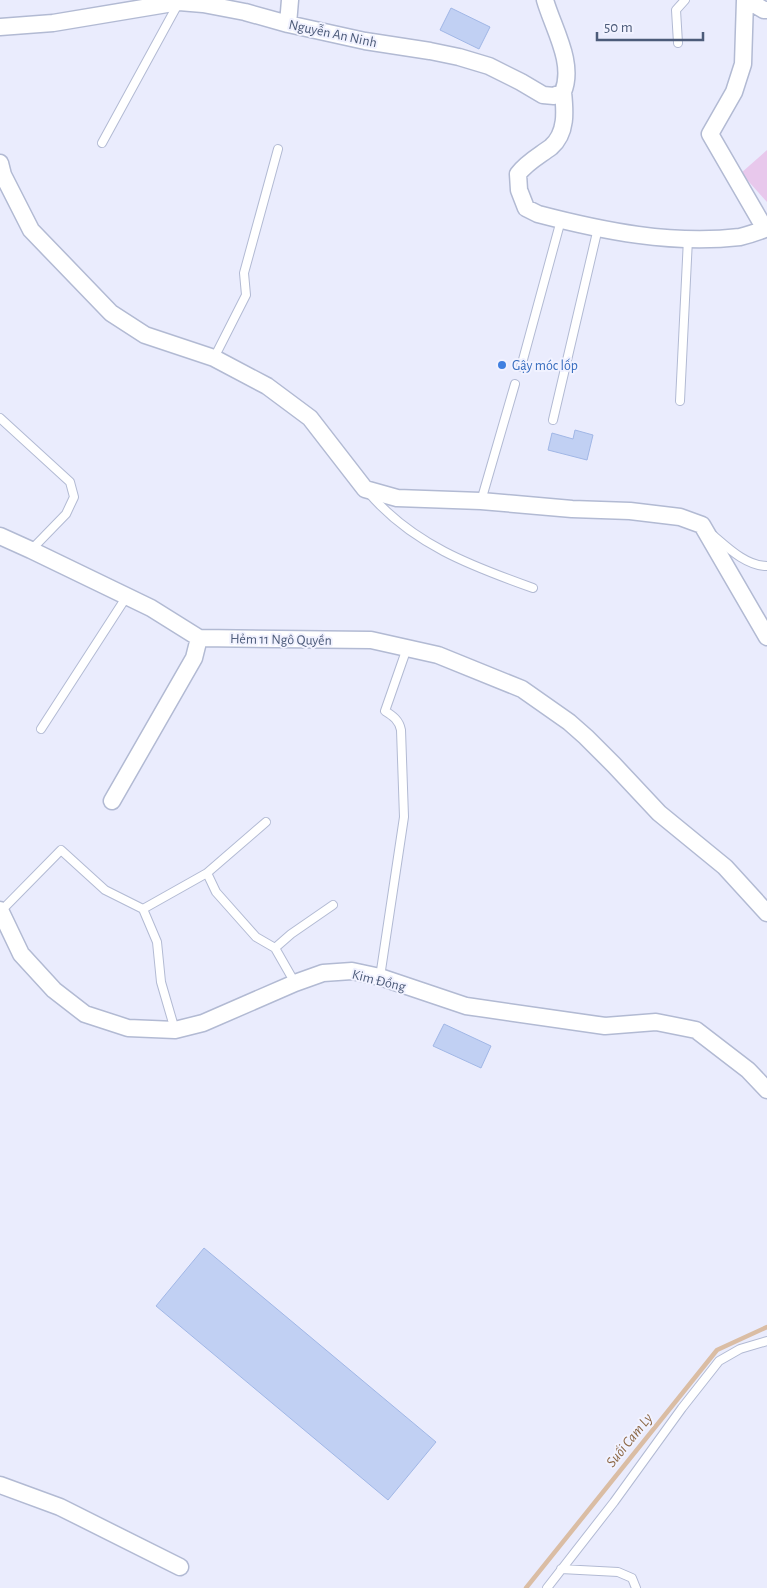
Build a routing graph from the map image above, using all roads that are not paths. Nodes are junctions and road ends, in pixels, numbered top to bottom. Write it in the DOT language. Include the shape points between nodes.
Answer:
graph roads {
  1 [pos="290,0"];
  2 [pos="545,0"];
  3 [pos="685,0"];
  4 [pos="746,0"];
  5 [pos="179,2"];
  6 [pos="142,4"];
  7 [pos="767,10"];
  8 [pos="288,24"];
  9 [pos="0,26"];
  10 [pos="678,43"];
  11 [pos="563,92"];
  12 [pos="102,143"];
  13 [pos="278,149"];
  14 [pos="0,163"];
  15 [pos="561,220"];
  16 [pos="598,228"];
  17 [pos="688,239"];
  18 [pos="214,358"];
  19 [pos="521,367"];
  20 [pos="515,384"];
  21 [pos="680,402"];
  22 [pos="0,418"];
  23 [pos="553,420"];
  24 [pos="365,489"];
  25 [pos="481,501"];
  26 [pos="702,525"];
  27 [pos="0,536"];
  28 [pos="31,550"];
  29 [pos="767,566"];
  30 [pos="533,588"];
  31 [pos="127,596"];
  32 [pos="767,637"];
  33 [pos="200,638"];
  34 [pos="407,648"];
  35 [pos="41,729"];
  36 [pos="112,801"];
  37 [pos="266,822"];
  38 [pos="207,873"];
  39 [pos="333,905"];
  40 [pos="0,910"];
  41 [pos="143,910"];
  42 [pos="767,913"];
  43 [pos="275,948"];
  44 [pos="380,977"];
  45 [pos="295,983"];
  46 [pos="175,1030"];
  47 [pos="767,1090"];
  48 [pos="767,1341"];
  49 [pos="0,1485"];
  50 [pos="180,1567"];
  51 [pos="561,1569"];
  52 [pos="546,1588"];
  53 [pos="636,1588"];
  1 -- 8 [label="street"];
  2 -- 11 [label="street" via="567,70"];
  3 -- 10 [label="lane" via="676,10"];
  4 -- 7 [label="street"];
  4 -- 17 [label="street" via="744,64 734,92 710,134 765,229 741,236"];
  5 -- 6 [label="street, Nguyễn An Ninh"];
  5 -- 8 [label="street, Nguyễn An Ninh" via="245,12"];
  5 -- 12 [label="lane"];
  6 -- 9 [label="street, Nguyễn An Ninh" via="53,23"];
  8 -- 11 [label="street, Nguyễn An Ninh" via="459,57 488,66 543,95 554,96"];
  11 -- 15 [label="street" via="566,112 563,128 553,145 518,174 519,190 526,208"];
  13 -- 18 [label="lane" via="244,273 246,295"];
  14 -- 18 [label="street" via="31,230 111,313 145,335"];
  15 -- 16 [label="street"];
  15 -- 19 [label="lane"];
  16 -- 17 [label="street"];
  16 -- 23 [label="lane"];
  17 -- 21 [label="lane"];
  18 -- 24 [label="street" via="267,386 310,418"];
  20 -- 25 [label="lane"];
  22 -- 28 [label="lane" via="70,482 74,497 66,514"];
  24 -- 25 [label="street" via="397,498"];
  24 -- 30 [label="lane" via="407,530 451,556"];
  25 -- 26 [label="street" via="630,511 680,517"];
  26 -- 29 [label="lane" via="745,560"];
  26 -- 32 [label="street"];
  27 -- 28 [label="street"];
  28 -- 31 [label="street"];
  31 -- 33 [label="street"];
  31 -- 35 [label="lane"];
  33 -- 34 [label="street, Hẻm 11 Ngô Quyền" via="371,640"];
  33 -- 36 [label="street" via="194,658"];
  34 -- 42 [label="street, Hẻm 11 Ngô Quyền" via="438,655 522,689 569,722 659,813 725,867"];
  34 -- 44 [label="lane" via="385,711 400,724 404,817"];
  37 -- 38 [label="lane"];
  38 -- 41 [label="lane"];
  38 -- 43 [label="lane" via="216,892 256,937"];
  39 -- 43 [label="lane"];
  40 -- 41 [label="lane" via="61,850 105,890"];
  40 -- 46 [label="street, Kim Đồng" via="21,954 54,990 85,1014 128,1028"];
  41 -- 46 [label="lane" via="158,942 161,982"];
  43 -- 45 [label="lane"];
  44 -- 45 [label="street, Kim Đồng" via="352,971 322,973"];
  44 -- 47 [label="street, Kim Đồng" via="466,1006 606,1026 656,1022 696,1030 748,1070"];
  45 -- 46 [label="street, Kim Đồng" via="203,1023"];
  48 -- 51 [label="lane" via="740,1348 720,1361"];
  49 -- 50 [label="street" via="60,1507"];
  51 -- 52 [label="lane"];
  51 -- 53 [label="lane" via="618,1572 632,1578"];
}
